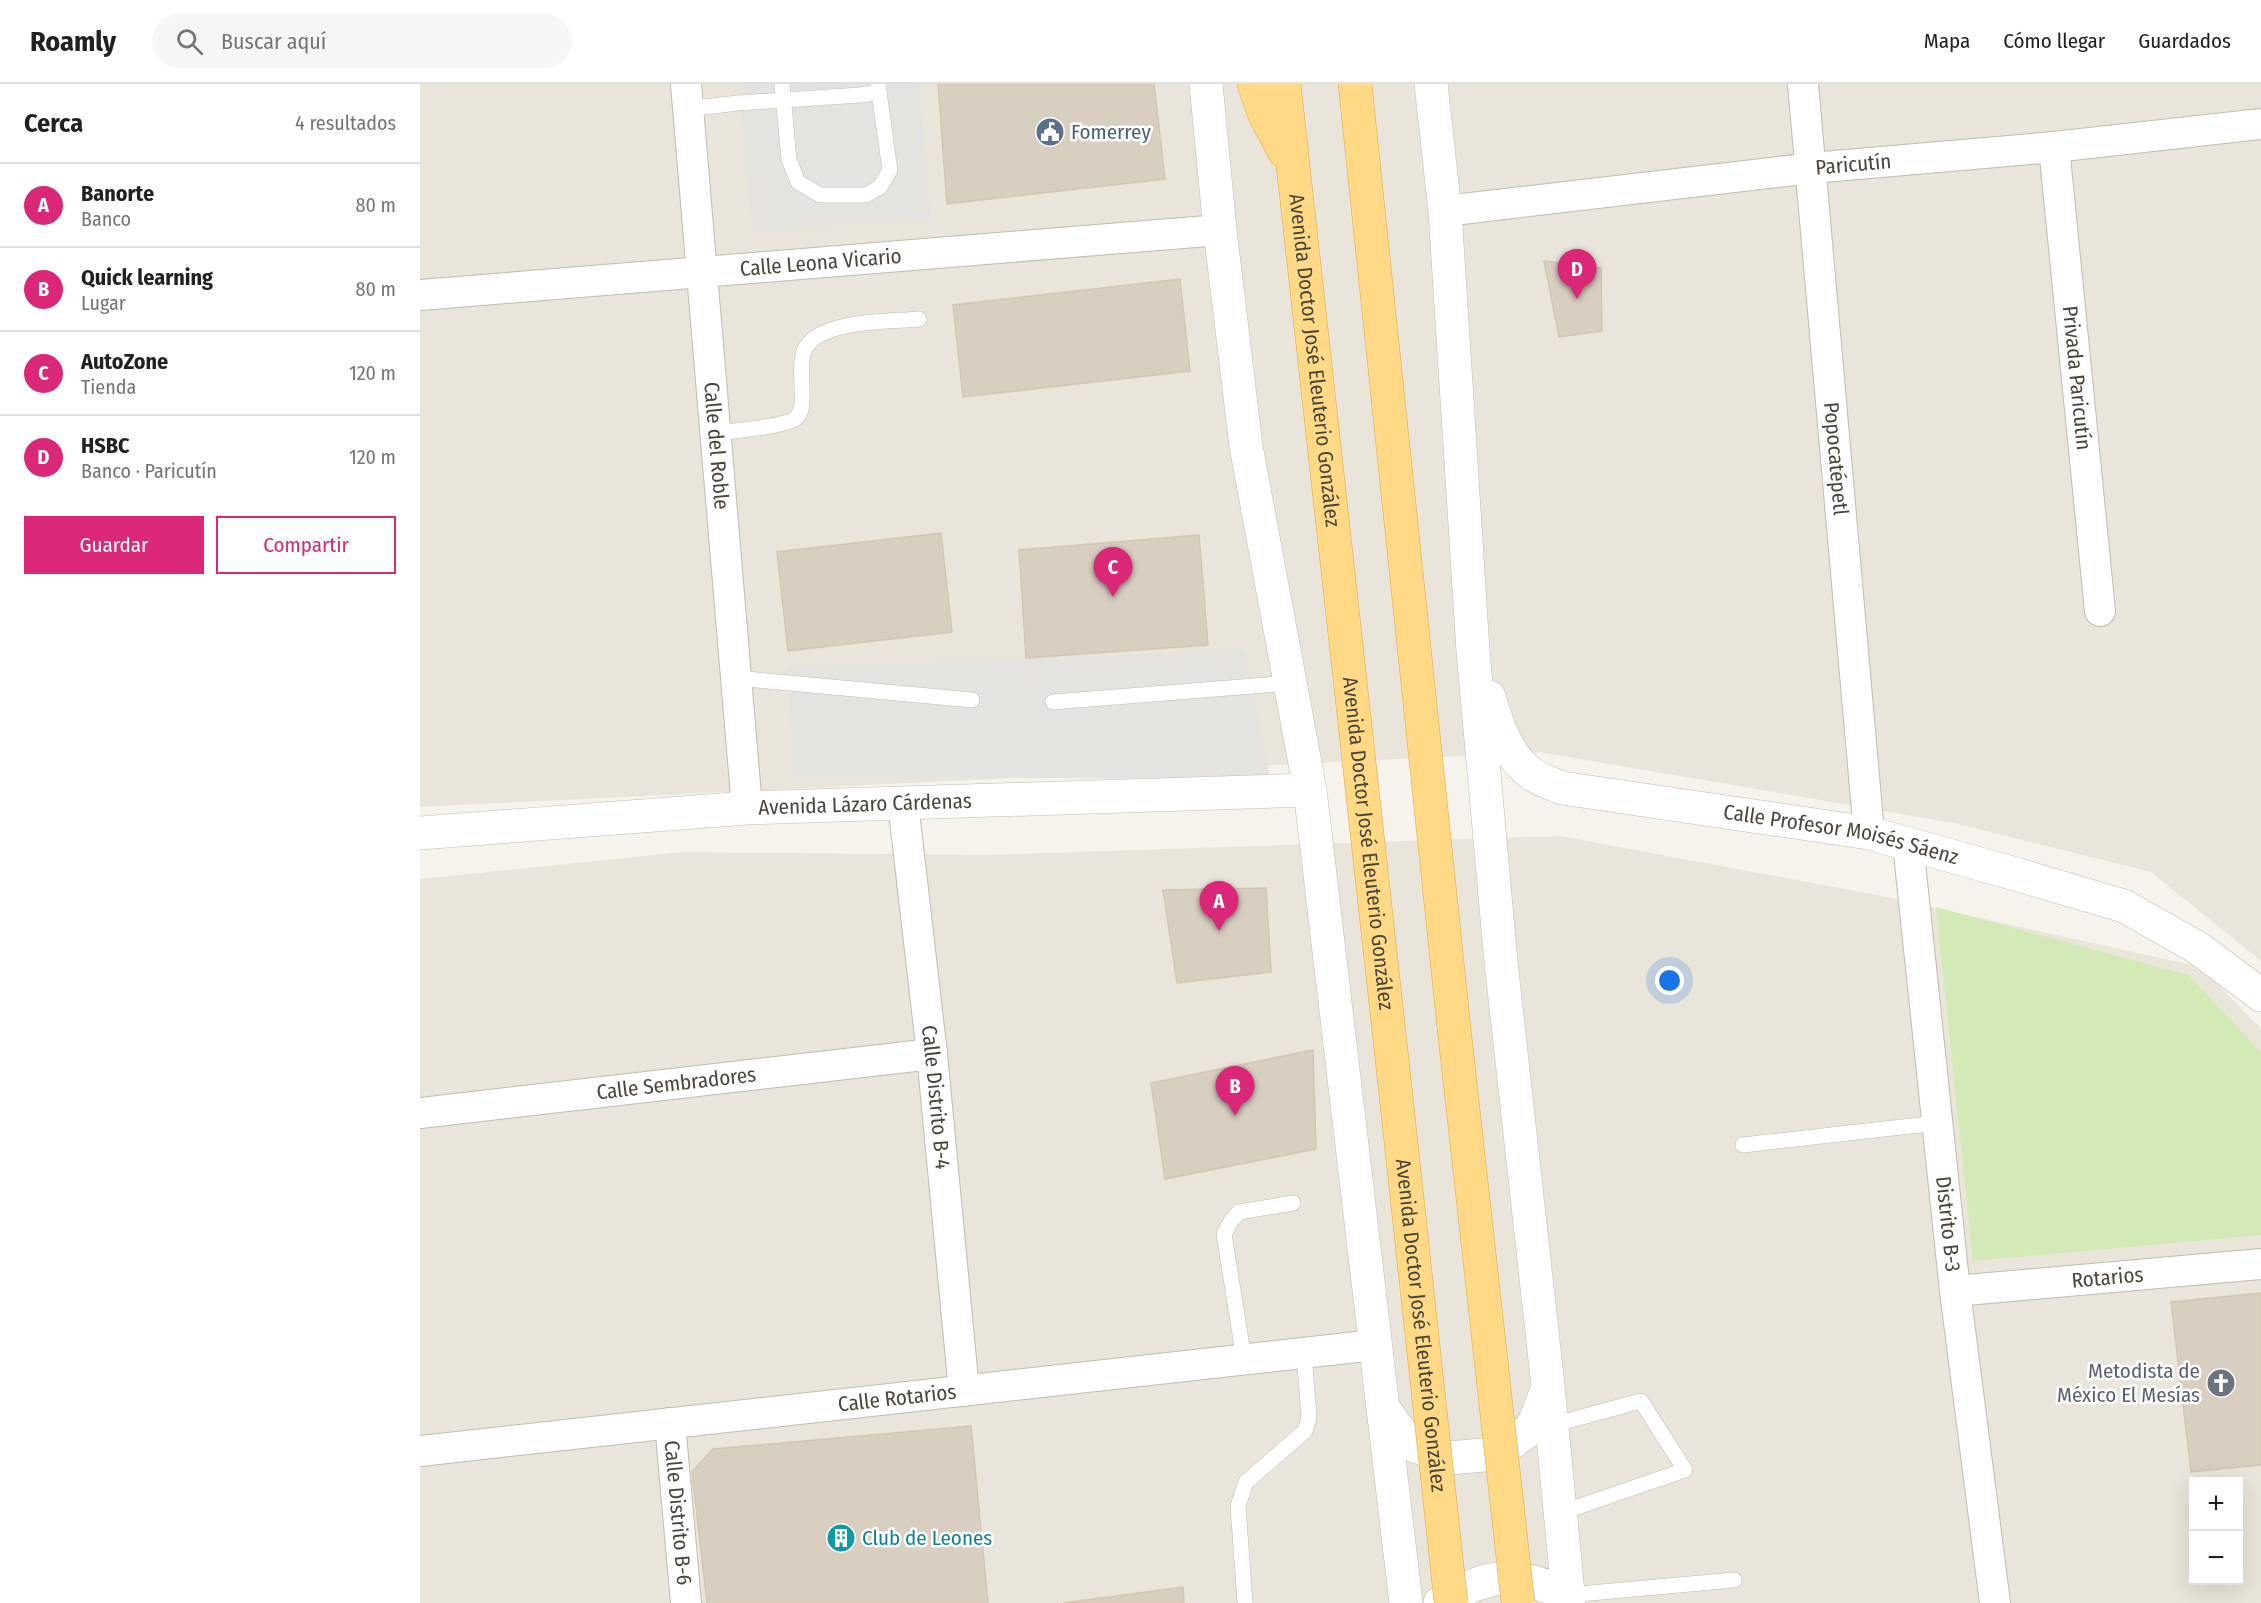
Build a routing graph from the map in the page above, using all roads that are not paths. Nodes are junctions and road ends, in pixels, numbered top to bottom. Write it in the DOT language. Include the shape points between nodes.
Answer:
graph roads {
  1 [pos="782,84"];
  2 [pos="1206,84"];
  3 [pos="1254,84"];
  4 [pos="1284,84"];
  5 [pos="1431,84"];
  6 [pos="1803,84"];
  7 [pos="1356,87"];
  8 [pos="878,88"];
  9 [pos="687,97"];
  10 [pos="784,101"];
  11 [pos="2261,124"];
  12 [pos="2055,147"];
  13 [pos="1293,168"];
  14 [pos="1812,168"];
  15 [pos="1445,211"];
  16 [pos="1220,230"];
  17 [pos="703,273"];
  18 [pos="420,295"];
  19 [pos="919,319"];
  20 [pos="714,433"];
  21 [pos="2100,610"];
  22 [pos="1473,651"];
  23 [pos="736,678"];
  24 [pos="1290,683"];
  25 [pos="972,700"];
  26 [pos="1053,702"];
  27 [pos="1310,790"];
  28 [pos="903,802"];
  29 [pos="747,808"];
  30 [pos="420,833"];
  31 [pos="1869,833"];
  32 [pos="1908,844"];
  33 [pos="2261,995"];
  34 [pos="932,1054"];
  35 [pos="420,1113"];
  36 [pos="1937,1124"];
  37 [pos="1743,1145"];
  38 [pos="1293,1203"];
  39 [pos="2261,1264"];
  40 [pos="1955,1291"];
  41 [pos="1376,1345"];
  42 [pos="1304,1353"];
  43 [pos="1244,1359"];
  44 [pos="1548,1386"];
  45 [pos="964,1390"];
  46 [pos="1382,1405"];
  47 [pos="670,1423"];
  48 [pos="1552,1425"];
  49 [pos="420,1450"];
  50 [pos="1560,1513"];
  51 [pos="1734,1580"];
  52 [pos="1569,1599"];
  53 [pos="686,1603"];
  54 [pos="1245,1603"];
  55 [pos="1406,1603"];
  56 [pos="1440,1603"];
  57 [pos="1451,1603"];
  58 [pos="1518,1603"];
  59 [pos="1995,1603"];
  1 -- 10 [label="lane"];
  2 -- 16 [label="street"];
  3 -- 13 [label="highway" via="1264,113"];
  4 -- 13 [label="highway, Avenida Doctor José Eleuterio González"];
  5 -- 15 [label="street"];
  6 -- 14 [label="street, Popocatépetl"];
  7 -- 58 [label="highway, bridge"];
  8 -- 10 [label="lane"];
  8 -- 10 [label="lane" via="890,170 880,187 866,195 819,195 798,182 789,160"];
  9 -- 10 [label="lane" via="738,103"];
  9 -- 17 [label="street, Calle del Roble"];
  11 -- 12 [label="street, Paricutín"];
  12 -- 14 [label="street, Paricutín"];
  12 -- 21 [label="street, Privada Paricutín"];
  13 -- 57 [label="highway, Avenida Doctor José Eleuterio González, bridge"];
  14 -- 15 [label="street, Paricutín"];
  14 -- 31 [label="street, Popocatépetl"];
  15 -- 22 [label="street"];
  16 -- 17 [label="street, Calle Leona Vicario"];
  16 -- 24 [label="street" via="1245,446"];
  17 -- 18 [label="street, Calle Leona Vicario"];
  17 -- 20 [label="street, Calle del Roble"];
  19 -- 20 [label="lane" via="841,327 816,335 803,353 802,409 795,419"];
  20 -- 23 [label="street, Calle del Roble"];
  22 -- 31 [label="street, Calle Profesor Moisés Sáenz" via="1498,726 1515,758 1532,775 1562,788"];
  22 -- 44 [label="street" via="1501,962"];
  23 -- 25 [label="lane"];
  23 -- 29 [label="street, Calle del Roble"];
  24 -- 26 [label="lane"];
  24 -- 27 [label="street"];
  27 -- 28 [label="street, Avenida Lázaro Cárdenas"];
  27 -- 41 [label="street"];
  28 -- 29 [label="street, Avenida Lázaro Cárdenas"];
  28 -- 34 [label="street, Calle Distrito B-4"];
  29 -- 30 [label="street, Avenida Lázaro Cárdenas"];
  31 -- 32 [label="street, Calle Profesor Moisés Sáenz"];
  32 -- 33 [label="street, Calle Profesor Moisés Sáenz" via="2124,906 2198,948"];
  32 -- 36 [label="street, Distrito B-3"];
  34 -- 35 [label="street, Calle Sembradores"];
  34 -- 45 [label="street, Calle Distrito B-4"];
  36 -- 37 [label="lane"];
  36 -- 40 [label="street, Distrito B-3"];
  38 -- 43 [label="lane" via="1239,1212 1224,1234"];
  39 -- 40 [label="street, Rotarios"];
  40 -- 59 [label="street, Distrito B-3"];
  41 -- 42 [label="street, Calle Rotarios"];
  41 -- 46 [label="street"];
  42 -- 43 [label="street, Calle Rotarios"];
  42 -- 54 [label="lane" via="1309,1417 1305,1431 1246,1482 1238,1506"];
  43 -- 45 [label="street, Calle Rotarios"];
  44 -- 46 [label="street" via="1532,1428 1495,1454 1449,1458 1409,1444"];
  44 -- 48 [label="street"];
  45 -- 47 [label="street, Calle Rotarios"];
  46 -- 55 [label="street"];
  47 -- 49 [label="street, Calle Rotarios"];
  47 -- 53 [label="street, Calle Distrito B-6"];
  48 -- 50 [label="street"];
  48 -- 50 [label="lane" via="1641,1401 1685,1470"];
  50 -- 52 [label="street"];
  51 -- 52 [label="lane"];
  52 -- 56 [label="street" via="1532,1581 1493,1578 1466,1587"];
}
